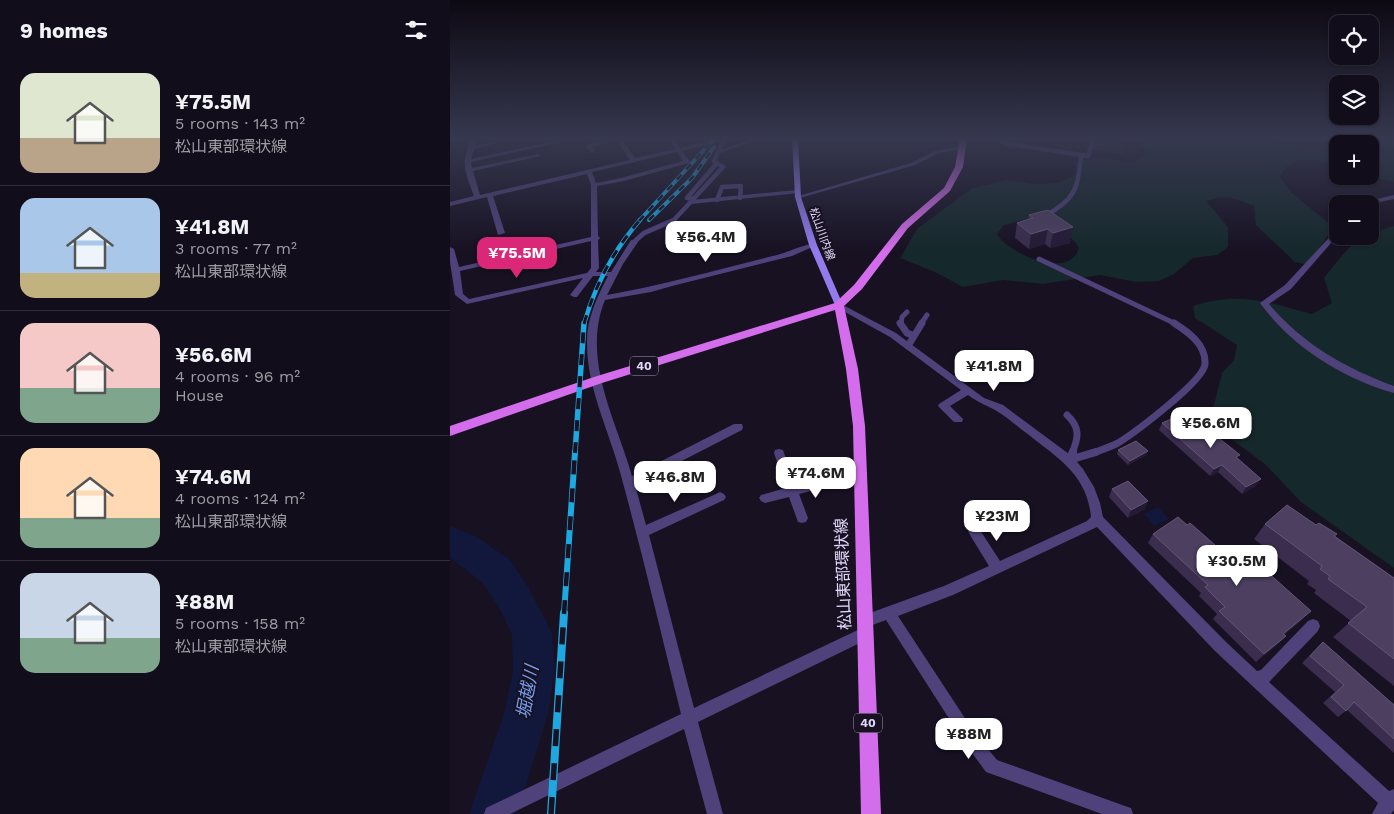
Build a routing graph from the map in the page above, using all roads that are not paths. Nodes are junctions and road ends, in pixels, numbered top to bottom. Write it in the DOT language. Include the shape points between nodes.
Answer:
graph roads {
  1 [pos="472,176"];
  2 [pos="571,176"];
  3 [pos="590,176"];
  4 [pos="636,176"];
  5 [pos="714,176"];
  6 [pos="796,176"];
  7 [pos="865,176"];
  8 [pos="954,176"];
  9 [pos="1078,176"];
  10 [pos="594,186"];
  11 [pos="797,194"];
  12 [pos="490,195"];
  13 [pos="478,197"];
  14 [pos="1394,197"];
  15 [pos="740,198"];
  16 [pos="718,200"];
  17 [pos="1379,200"];
  18 [pos="692,201"];
  19 [pos="450,204"];
  20 [pos="1038,220"];
  21 [pos="501,233"];
  22 [pos="596,238"];
  23 [pos="1329,241"];
  24 [pos="634,242"];
  25 [pos="813,245"];
  26 [pos="450,249"];
  27 [pos="1040,259"];
  28 [pos="456,270"];
  29 [pos="592,274"];
  30 [pos="611,274"];
  31 [pos="459,295"];
  32 [pos="574,295"];
  33 [pos="450,297"];
  34 [pos="603,298"];
  35 [pos="839,304"];
  36 [pos="907,312"];
  37 [pos="927,315"];
  38 [pos="914,336"];
  39 [pos="908,346"];
  40 [pos="598,380"];
  41 [pos="968,390"];
  42 [pos="1394,390"];
  43 [pos="1067,415"];
  44 [pos="958,419"];
  45 [pos="738,427"];
  46 [pos="450,430"];
  47 [pos="779,453"];
  48 [pos="1069,460"];
  49 [pos="860,474"];
  50 [pos="629,483"];
  51 [pos="792,491"];
  52 [pos="720,497"];
  53 [pos="765,498"];
  54 [pos="802,518"];
  55 [pos="1097,519"];
  56 [pos="974,531"];
  57 [pos="641,532"];
  58 [pos="997,568"];
  59 [pos="888,612"];
  60 [pos="1313,626"];
  61 [pos="864,628"];
  62 [pos="1255,678"];
  63 [pos="688,720"];
  64 [pos="1388,804"];
  65 [pos="492,814"];
  66 [pos="715,814"];
  67 [pos="871,814"];
  68 [pos="1125,814"];
  1 -- 13 [label="street"];
  2 -- 12 [label="street"];
  3 -- 10 [label="street"];
  4 -- 10 [label="street"];
  5 -- 18 [label="lane"];
  6 -- 11 [label="main road, 松山川内線"];
  7 -- 11 [label="street"];
  8 -- 35 [label="main road, 40" via="947,189 905,226 858,287"];
  9 -- 20 [label="lane" via="1076,194"];
  10 -- 22 [label="street"];
  11 -- 15 [label="street"];
  11 -- 25 [label="main road, 松山川内線"];
  12 -- 13 [label="street"];
  12 -- 21 [label="street"];
  13 -- 19 [label="street"];
  14 -- 17 [label="street"];
  15 -- 16 [label="street"];
  15 -- 16 [label="lane" via="741,186 722,187"];
  16 -- 18 [label="street"];
  18 -- 24 [label="lane" via="672,222 644,233"];
  22 -- 28 [label="street"];
  22 -- 29 [label="street" via="596,268"];
  23 -- 42 [label="street" via="1288,287 1264,303 1317,354 1345,371"];
  24 -- 30 [label="street"];
  25 -- 34 [label="street" via="650,290"];
  25 -- 35 [label="main road, 松山川内線"];
  26 -- 28 [label="street"];
  27 -- 48 [label="lane" via="1165,318 1198,342 1205,354 1201,373 1161,410 1118,443"];
  28 -- 31 [label="street"];
  29 -- 30 [label="street"];
  29 -- 31 [label="street" via="467,302"];
  29 -- 32 [label="street"];
  30 -- 34 [label="street"];
  31 -- 33 [label="street"];
  34 -- 40 [label="street" via="597,309 591,344"];
  35 -- 39 [label="street"];
  35 -- 40 [label="main road, 40"];
  35 -- 49 [label="main road, 松山東部環状線 / 40" via="852,369 859,426"];
  36 -- 38 [label="lane" via="900,323"];
  37 -- 38 [label="lane"];
  38 -- 39 [label="lane"];
  39 -- 41 [label="street"];
  40 -- 46 [label="main road, 40"];
  40 -- 50 [label="street"];
  41 -- 44 [label="street" via="943,406"];
  41 -- 48 [label="street" via="999,408"];
  43 -- 48 [label="lane" via="1079,429"];
  45 -- 50 [label="street"];
  47 -- 51 [label="street"];
  48 -- 55 [label="street" via="1089,489"];
  49 -- 51 [label="street"];
  49 -- 61 [label="main road, 松山東部環状線 / 40"];
  50 -- 57 [label="street"];
  51 -- 53 [label="street"];
  51 -- 54 [label="street"];
  52 -- 57 [label="street"];
  55 -- 58 [label="street" via="1091,525"];
  55 -- 62 [label="street"];
  56 -- 58 [label="street"];
  57 -- 63 [label="street"];
  58 -- 59 [label="street" via="948,591"];
  59 -- 61 [label="street"];
  59 -- 68 [label="street" via="992,766"];
  60 -- 62 [label="street" via="1264,677"];
  61 -- 63 [label="street"];
  61 -- 67 [label="main road, 松山東部環状線 / 40"];
  62 -- 64 [label="street"];
  63 -- 65 [label="street"];
  63 -- 66 [label="street"];
}
